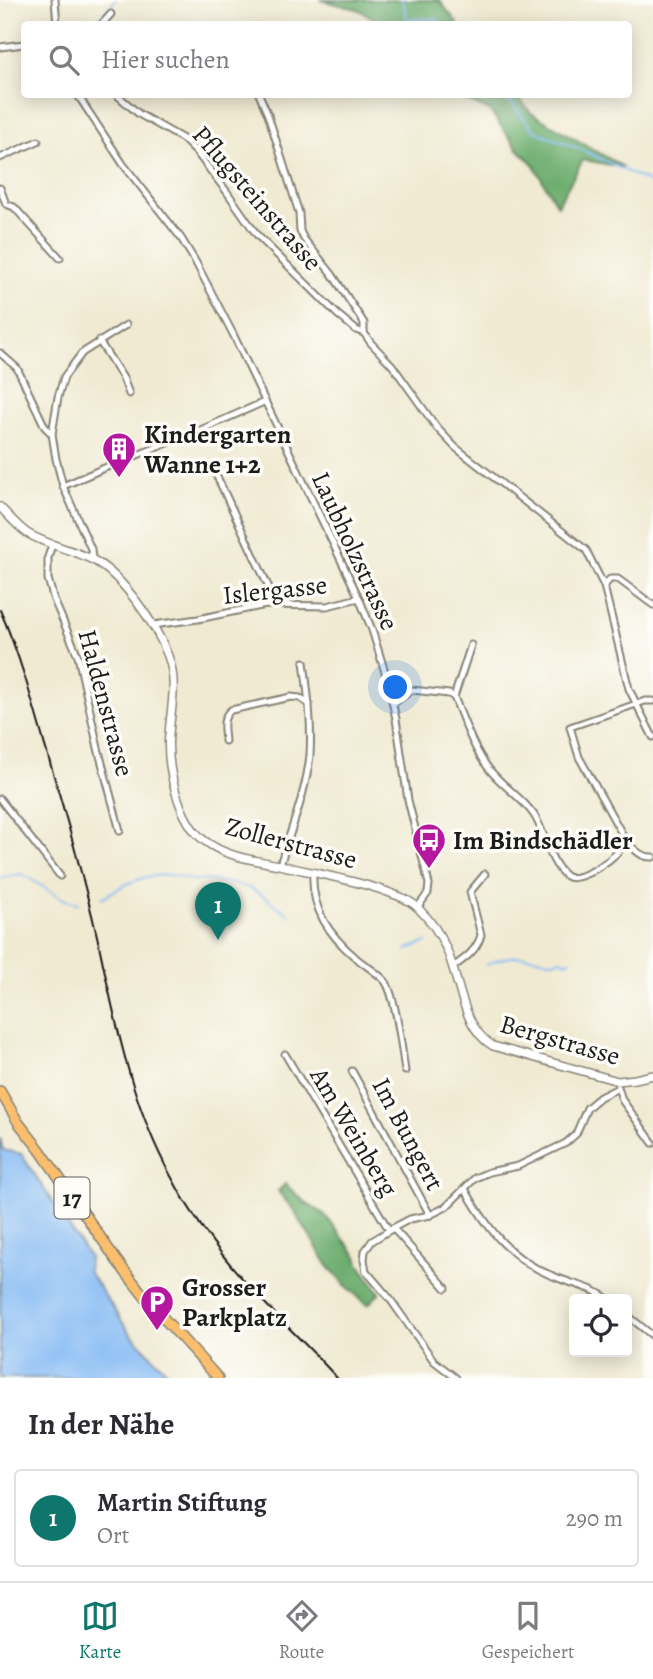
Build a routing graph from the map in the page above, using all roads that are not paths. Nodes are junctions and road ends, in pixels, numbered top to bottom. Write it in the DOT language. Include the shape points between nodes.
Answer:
graph roads {
  1 [pos="55,0"];
  2 [pos="111,14"];
  3 [pos="57,21"];
  4 [pos="105,21"];
  5 [pos="21,44"];
  6 [pos="0,47"];
  7 [pos="80,98"];
  8 [pos="121,98"];
  9 [pos="261,98"];
  10 [pos="38,141"];
  11 [pos="0,158"];
  12 [pos="0,188"];
  13 [pos="6,204"];
  14 [pos="0,212"];
  15 [pos="60,258"];
  16 [pos="126,325"];
  17 [pos="364,333"];
  18 [pos="99,341"];
  19 [pos="0,353"];
  20 [pos="129,394"];
  21 [pos="264,402"];
  22 [pos="52,434"];
  23 [pos="213,468"];
  24 [pos="63,486"];
  25 [pos="0,507"];
  26 [pos="52,545"];
  27 [pos="92,559"];
  28 [pos="604,586"];
  29 [pos="359,597"];
  30 [pos="277,605"];
  31 [pos="653,605"];
  32 [pos="153,625"];
  33 [pos="471,645"];
  34 [pos="304,662"];
  35 [pos="454,697"];
  36 [pos="653,701"];
  37 [pos="309,704"];
  38 [pos="393,704"];
  39 [pos="637,706"];
  40 [pos="653,737"];
  41 [pos="225,741"];
  42 [pos="0,799"];
  43 [pos="120,831"];
  44 [pos="626,841"];
  45 [pos="653,858"];
  46 [pos="280,865"];
  47 [pos="313,873"];
  48 [pos="485,874"];
  49 [pos="60,876"];
  50 [pos="418,907"];
  51 [pos="454,971"];
  52 [pos="285,1054"];
  53 [pos="352,1071"];
  54 [pos="405,1071"];
  55 [pos="653,1075"];
  56 [pos="618,1084"];
  57 [pos="0,1091"];
  58 [pos="653,1143"];
  59 [pos="465,1189"];
  60 [pos="430,1215"];
  61 [pos="391,1229"];
  62 [pos="446,1288"];
  63 [pos="599,1294"];
  64 [pos="632,1319"];
  65 [pos="653,1336"];
  66 [pos="218,1378"];
  67 [pos="456,1378"];
  1 -- 3 [label="street"];
  2 -- 4 [label="street"];
  5 -- 6 [label="street"];
  7 -- 21 [label="street, Laubholzstrasse" via="195,261"];
  8 -- 17 [label="street, Pflugsteinstrasse" via="183,139 257,235 337,314"];
  9 -- 17 [label="street, Pflugsteinstrasse" via="299,213 300,230 364,323"];
  10 -- 11 [label="street"];
  12 -- 13 [label="street"];
  13 -- 14 [label="street"];
  13 -- 15 [label="street" via="14,207"];
  16 -- 18 [label="street"];
  17 -- 28 [label="street, Pflugsteinstrasse" via="437,428 583,548"];
  18 -- 20 [label="street"];
  18 -- 22 [label="street" via="64,377"];
  19 -- 22 [label="street" via="17,368"];
  21 -- 24 [label="street"];
  21 -- 29 [label="street, Laubholzstrasse"];
  22 -- 24 [label="street"];
  23 -- 30 [label="street"];
  24 -- 27 [label="street"];
  25 -- 26 [label="street, Zollerstrasse" via="25,532"];
  26 -- 27 [label="street, Zollerstrasse"];
  26 -- 43 [label="street, Haldenstrasse" via="48,579 78,656"];
  27 -- 32 [label="street, Zollerstrasse" via="119,580"];
  28 -- 31 [label="street" via="610,579 618,579"];
  28 -- 39 [label="street, Pflugsteinstrasse" via="623,670"];
  29 -- 30 [label="street, Islergasse" via="327,606"];
  29 -- 38 [label="street, Laubholzstrasse" via="382,657"];
  30 -- 32 [label="street, Islergasse"];
  32 -- 46 [label="street, Zollerstrasse" via="173,675 170,767 188,823 204,841 227,853"];
  33 -- 35 [label="street"];
  34 -- 37 [label="street"];
  35 -- 38 [label="street" via="412,690"];
  35 -- 44 [label="street" via="480,757 533,813 555,862 568,877 577,878 599,867 624,848"];
  36 -- 39 [label="street"];
  37 -- 41 [label="street" via="291,697 231,709 223,723"];
  37 -- 46 [label="street" via="305,786"];
  38 -- 50 [label="street, Laubholzstrasse" via="408,800 429,884"];
  39 -- 40 [label="street, Pflugsteinstrasse"];
  39 -- 44 [label="street" via="570,727 579,757"];
  42 -- 49 [label="street"];
  44 -- 45 [label="street" via="637,853"];
  46 -- 47 [label="street, Zollerstrasse"];
  47 -- 50 [label="street, Zollerstrasse" via="359,883"];
  47 -- 54 [label="street" via="312,885 325,925 388,987"];
  48 -- 51 [label="street" via="470,892 481,939"];
  50 -- 51 [label="street, Zollerstrasse" via="440,937"];
  51 -- 56 [label="street, Bergstrasse" via="470,1022 484,1041"];
  52 -- 61 [label="street, Am Weinberg"];
  53 -- 60 [label="street, Im Bungert"];
  55 -- 56 [label="street, Bergstrasse"];
  56 -- 58 [label="street" via="622,1100"];
  56 -- 59 [label="street" via="587,1108 576,1134 566,1143 518,1166 475,1178"];
  57 -- 66 [label="main road, 17" via="117,1261"];
  59 -- 60 [label="street"];
  59 -- 63 [label="street" via="505,1247 526,1264"];
  60 -- 61 [label="street"];
  61 -- 62 [label="street, Am Weinberg"];
  61 -- 67 [label="street" via="365,1251 366,1271 434,1361"];
  64 -- 65 [label="street"];
}
